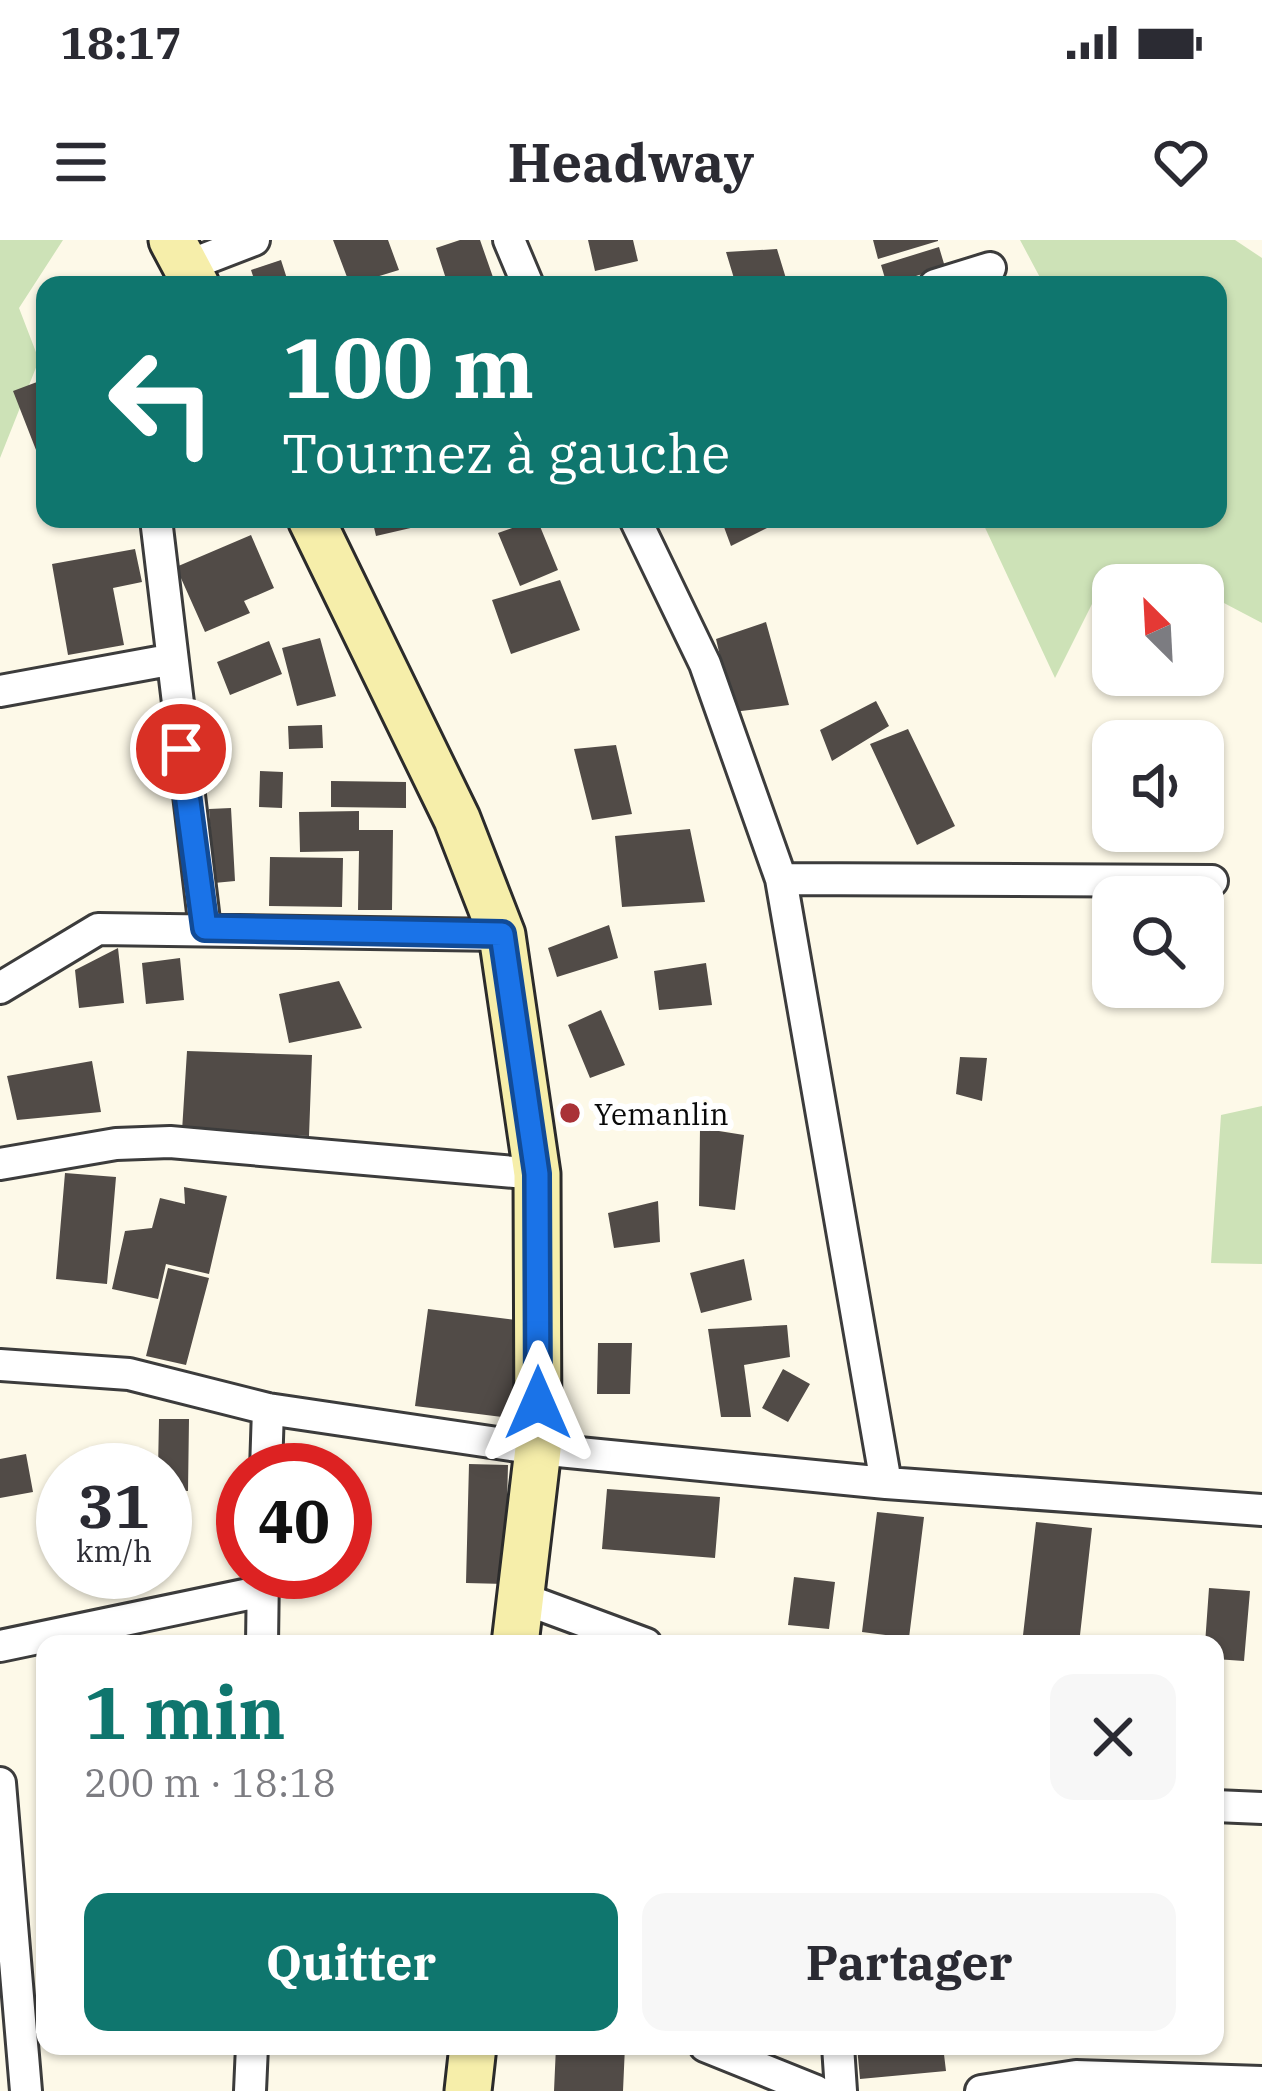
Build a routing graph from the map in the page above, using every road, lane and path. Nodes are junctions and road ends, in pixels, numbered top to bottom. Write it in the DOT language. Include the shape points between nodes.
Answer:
graph roads {
  1 [pos="254,240"];
  2 [pos="509,240"];
  3 [pos="184,264"];
  4 [pos="990,268"];
  5 [pos="524,276"];
  6 [pos="964,276"];
  7 [pos="157,528"];
  8 [pos="315,528"];
  9 [pos="639,528"];
  10 [pos="169,659"];
  11 [pos="0,691"];
  12 [pos="781,879"];
  13 [pos="1092,880"];
  14 [pos="205,928"];
  15 [pos="502,934"];
  16 [pos="0,988"];
  17 [pos="0,1165"];
  18 [pos="537,1174"];
  19 [pos="0,1365"];
  20 [pos="268,1409"];
  21 [pos="267,1443"];
  22 [pos="538,1449"];
  23 [pos="886,1483"];
  24 [pos="1262,1510"];
  25 [pos="216,1593"];
  26 [pos="519,1597"];
  27 [pos="263,1599"];
  28 [pos="45,1635"];
  29 [pos="262,1635"];
  30 [pos="515,1635"];
  31 [pos="622,1635"];
  32 [pos="36,1637"];
  33 [pos="0,1646"];
  34 [pos="0,1784"];
  35 [pos="1224,1806"];
  36 [pos="1262,1808"];
  37 [pos="251,2055"];
  38 [pos="472,2055"];
  39 [pos="727,2055"];
  40 [pos="839,2055"];
  41 [pos="1262,2082"];
  42 [pos="26,2091"];
  43 [pos="250,2091"];
  44 [pos="468,2091"];
  45 [pos="816,2091"];
  46 [pos="841,2091"];
  47 [pos="981,2091"];
  1 -- 3 [label="street"];
  2 -- 5 [label="street"];
  4 -- 6 [label="street"];
  7 -- 10 [label="street"];
  8 -- 15 [label="street" via="457,819"];
  9 -- 12 [label="street" via="705,664"];
  10 -- 11 [label="street"];
  10 -- 14 [label="street"];
  12 -- 13 [label="street"];
  12 -- 23 [label="street"];
  14 -- 15 [label="street"];
  14 -- 16 [label="street" via="98,929"];
  15 -- 18 [label="street"];
  17 -- 18 [label="street" via="170,1142"];
  18 -- 22 [label="street"];
  19 -- 20 [label="street" via="129,1374"];
  20 -- 21 [label="street"];
  20 -- 22 [label="street"];
  22 -- 23 [label="street"];
  22 -- 26 [label="street"];
  23 -- 24 [label="street"];
  25 -- 28 [label="street"];
  26 -- 30 [label="street"];
  26 -- 31 [label="street"];
  27 -- 29 [label="street"];
  32 -- 33 [label="street"];
  34 -- 42 [label="street"];
  35 -- 36 [label="street"];
  37 -- 43 [label="street"];
  38 -- 44 [label="street"];
  39 -- 45 [label="street"];
  40 -- 46 [label="street"];
  41 -- 47 [label="street" via="1076,2075"];
}
